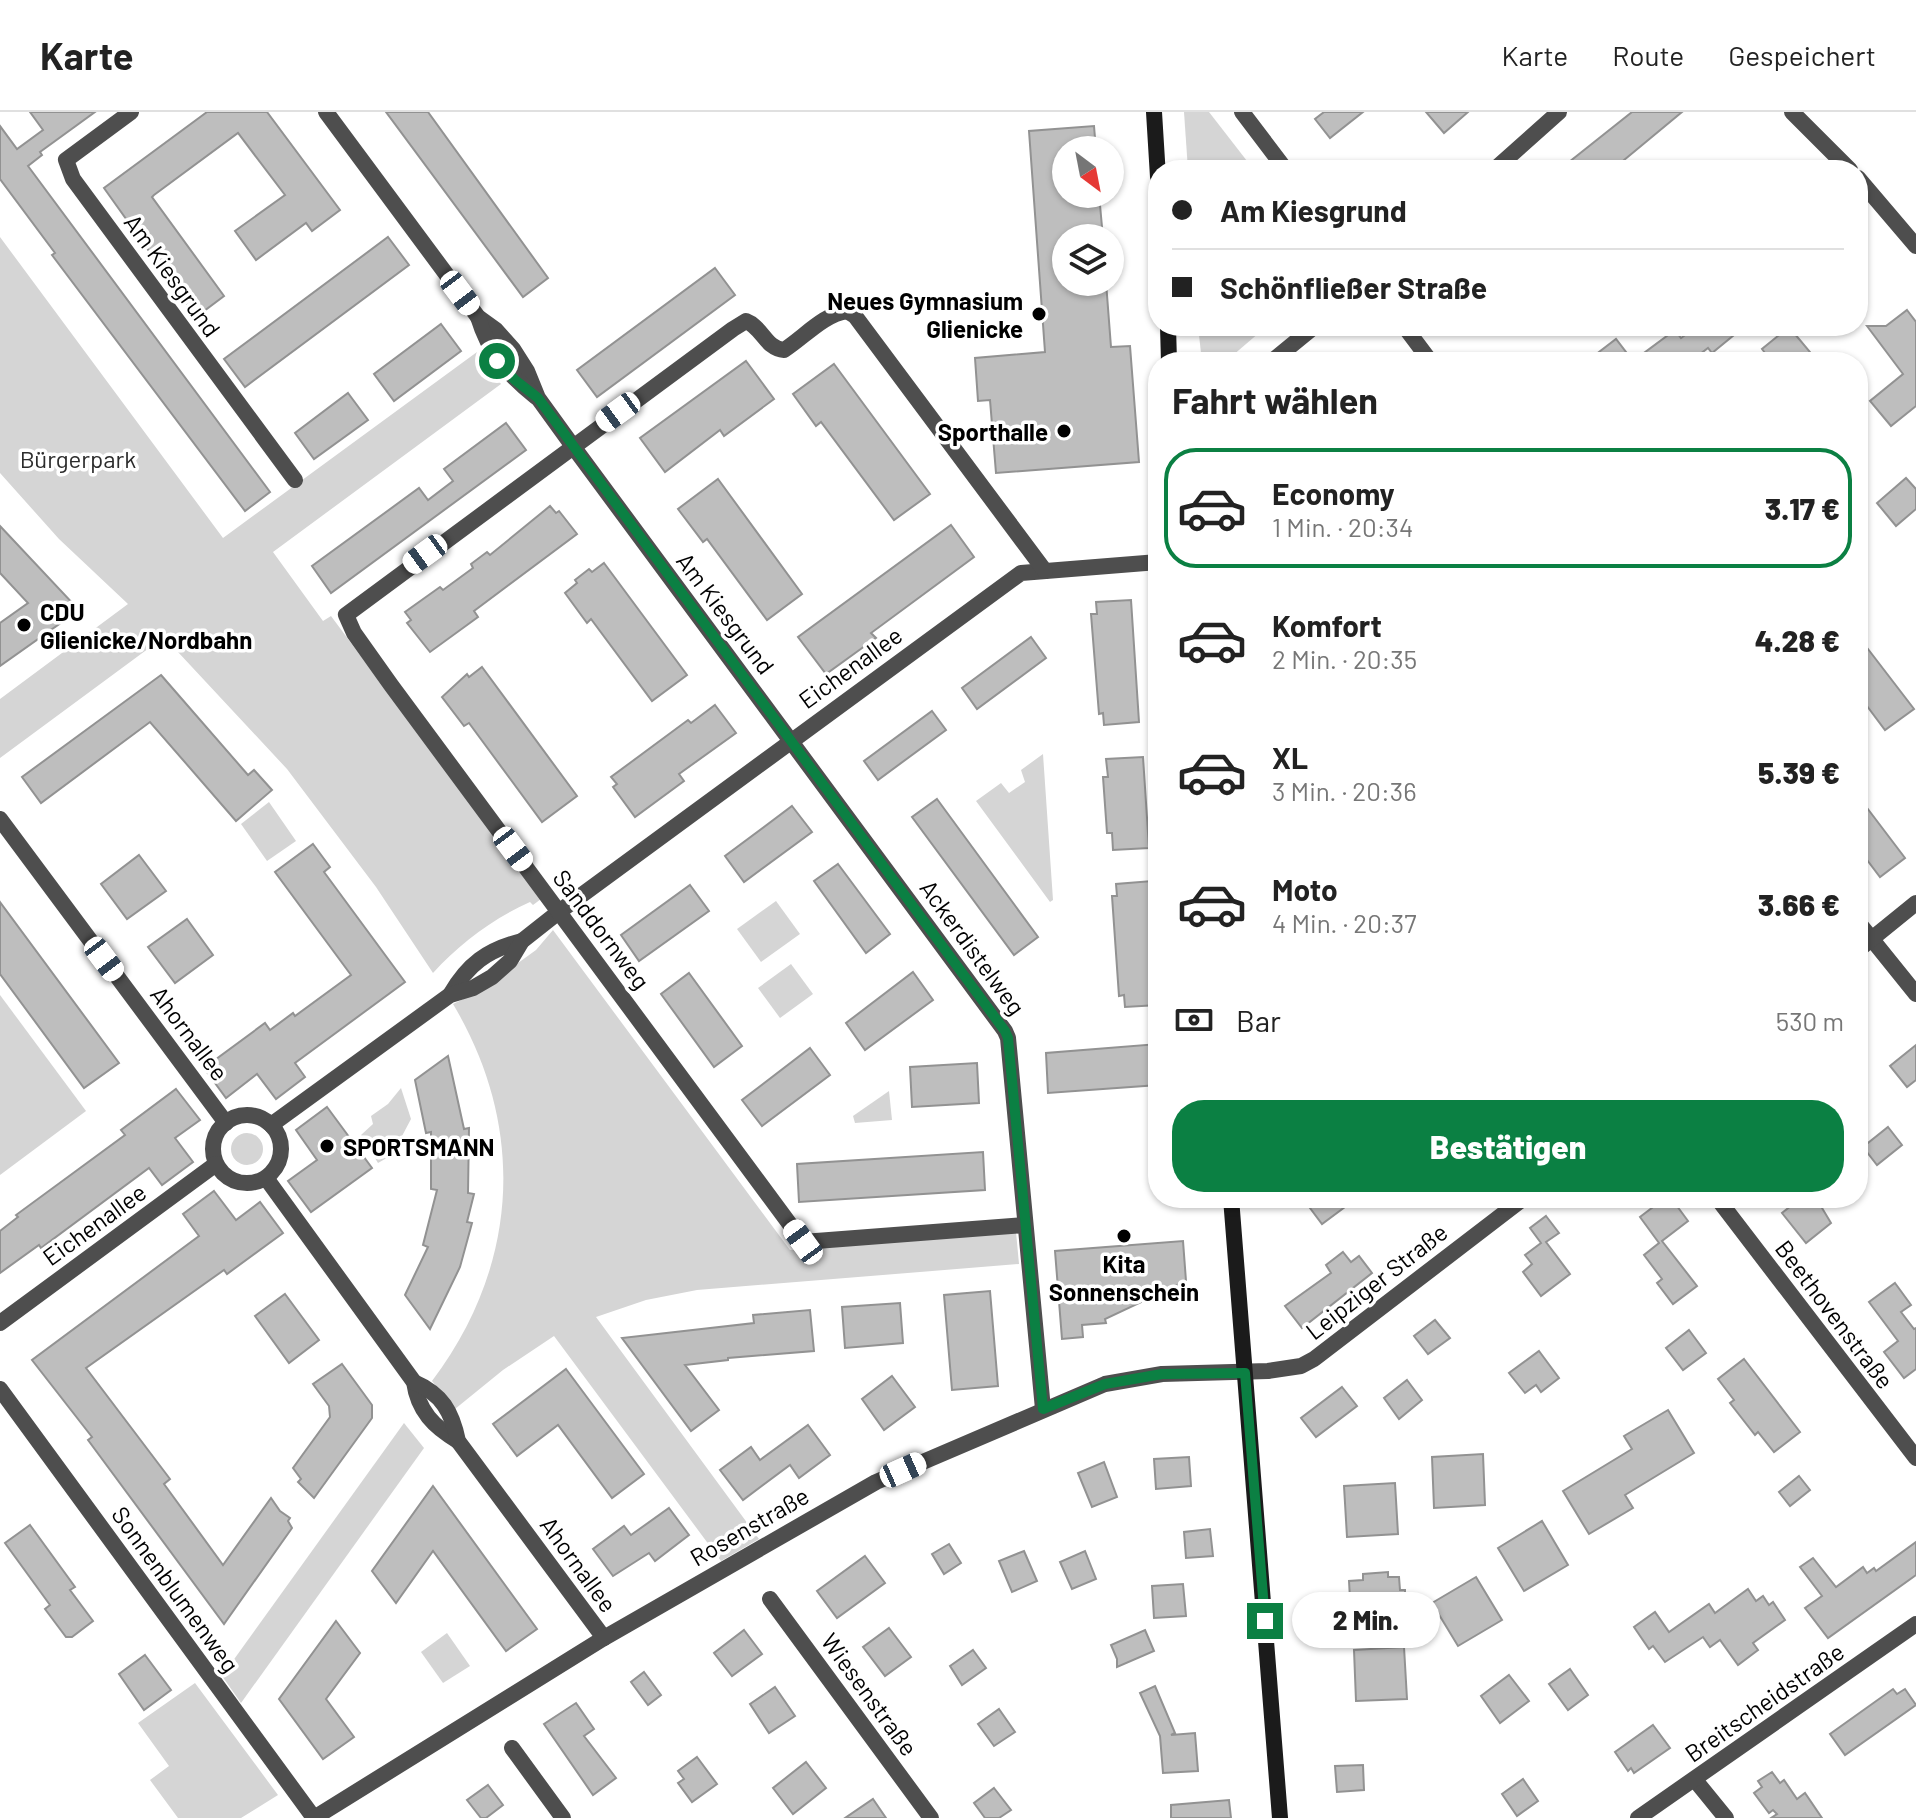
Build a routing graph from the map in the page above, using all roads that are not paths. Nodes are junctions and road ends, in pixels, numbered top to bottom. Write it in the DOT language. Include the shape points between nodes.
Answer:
graph roads {
  1 [pos="131,112"];
  2 [pos="326,112"];
  3 [pos="1154,112"];
  4 [pos="1242,112"];
  5 [pos="1559,112"];
  6 [pos="1792,112"];
  7 [pos="1157,160"];
  8 [pos="1278,160"];
  9 [pos="1505,160"];
  10 [pos="1840,160"];
  11 [pos="1868,190"];
  12 [pos="1916,246"];
  13 [pos="1303,336"];
  14 [pos="1283,352"];
  15 [pos="572,445"];
  16 [pos="295,480"];
  17 [pos="1148,563"];
  18 [pos="1045,571"];
  19 [pos="791,740"];
  20 [pos="0,819"];
  21 [pos="1916,903"];
  22 [pos="560,911"];
  23 [pos="1868,943"];
  24 [pos="1868,948"];
  25 [pos="1916,994"];
  26 [pos="226,1123"];
  27 [pos="271,1125"];
  28 [pos="216,1164"];
  29 [pos="266,1178"];
  30 [pos="1232,1208"];
  31 [pos="1511,1208"];
  32 [pos="1725,1208"];
  33 [pos="1025,1225"];
  34 [pos="0,1323"];
  35 [pos="1245,1373"];
  36 [pos="0,1389"];
  37 [pos="1043,1409"];
  38 [pos="1916,1458"];
  39 [pos="770,1599"];
  40 [pos="1916,1624"];
  41 [pos="604,1638"];
  42 [pos="512,1748"];
  43 [pos="1695,1780"];
  44 [pos="314,1818"];
  45 [pos="563,1818"];
  46 [pos="931,1818"];
  47 [pos="1280,1818"];
  48 [pos="1638,1818"];
  49 [pos="1726,1818"];
  1 -- 16 [label="street, Am Kiesgrund" via="66,160 73,179"];
  2 -- 15 [label="street, Am Kiesgrund" via="478,317 513,349 538,398"];
  3 -- 7 [label="main road"];
  4 -- 8 [label="street"];
  5 -- 9 [label="street"];
  6 -- 10 [label="street"];
  11 -- 12 [label="street"];
  13 -- 14 [label="street"];
  15 -- 18 [label="street" via="746,321 784,350 847,311"];
  15 -- 19 [label="street, Am Kiesgrund"];
  15 -- 22 [label="street, Sanddornweg" via="346,615 391,685"];
  17 -- 18 [label="street, Eichenallee"];
  18 -- 19 [label="street, Eichenallee" via="1021,573"];
  19 -- 22 [label="street, Eichenallee"];
  19 -- 33 [label="street, Ackerdistelweg" via="1005,1031"];
  20 -- 26 [label="street, Ahornallee"];
  21 -- 23 [label="street"];
  22 -- 27 [label="street, Eichenallee" via="522,941 492,977 450,995"];
  22 -- 33 [label="street, Sanddornweg" via="803,1242"];
  24 -- 25 [label="street"];
  26 -- 27 [label="street" via="249,1115"];
  26 -- 28 [label="street" via="214,1141"];
  27 -- 29 [label="street" via="280,1138 281,1153"];
  28 -- 29 [label="street" via="238,1182"];
  28 -- 34 [label="street, Eichenallee"];
  29 -- 41 [label="street, Ahornallee" via="414,1382 432,1389 441,1401 453,1419 458,1441"];
  30 -- 35 [label="main road"];
  31 -- 35 [label="street, Leipziger Straße" via="1314,1359 1301,1366"];
  32 -- 38 [label="street, Beethovenstraße"];
  33 -- 37 [label="street, Ackerdistelweg"];
  35 -- 37 [label="street, Rosenstraße" via="1162,1374 1105,1384"];
  35 -- 47 [label="main road"];
  36 -- 44 [label="street, Sonnenblumenweg"];
  37 -- 41 [label="street, Rosenstraße" via="876,1482"];
  39 -- 46 [label="street, Wiesenstraße"];
  40 -- 43 [label="street, Breitscheidstraße"];
  41 -- 44 [label="street, Rosenstraße"];
  42 -- 45 [label="street"];
  43 -- 48 [label="street, Breitscheidstraße"];
  43 -- 49 [label="street"];
}
